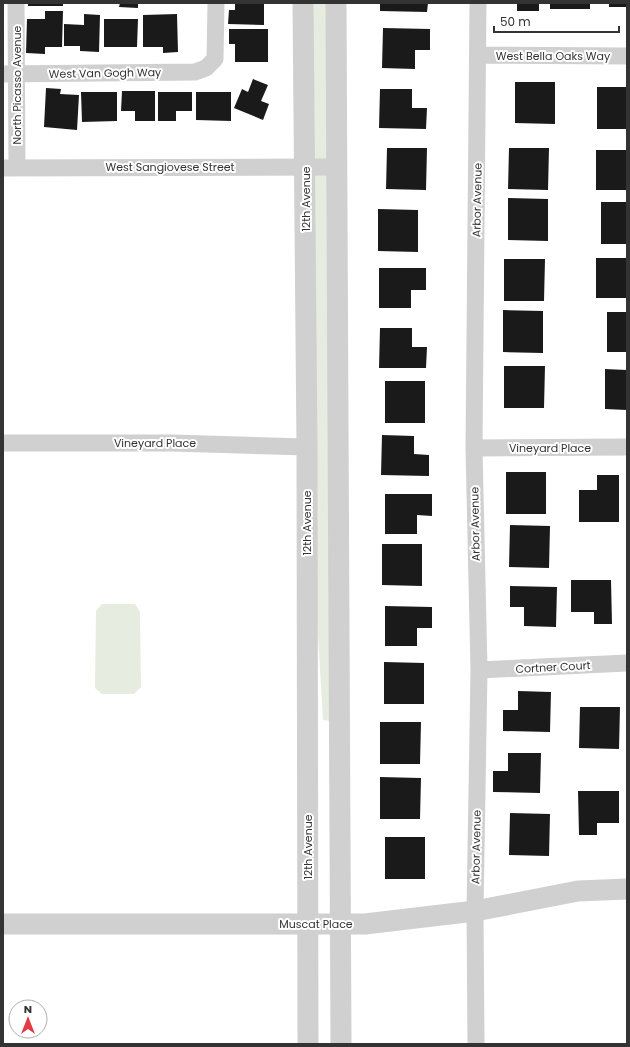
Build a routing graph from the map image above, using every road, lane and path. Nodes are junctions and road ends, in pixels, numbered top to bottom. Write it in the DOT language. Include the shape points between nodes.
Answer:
graph roads {
  1 [pos="16,3"];
  2 [pos="216,3"];
  3 [pos="303,3"];
  4 [pos="336,3"];
  5 [pos="478,3"];
  6 [pos="478,55"];
  7 [pos="627,56"];
  8 [pos="10,74"];
  9 [pos="306,167"];
  10 [pos="337,167"];
  11 [pos="10,168"];
  12 [pos="3,444"];
  13 [pos="307,447"];
  14 [pos="627,447"];
  15 [pos="474,448"];
  16 [pos="627,663"];
  17 [pos="479,670"];
  18 [pos="627,889"];
  19 [pos="475,911"];
  20 [pos="3,924"];
  21 [pos="308,924"];
  22 [pos="341,924"];
  23 [pos="308,1044"];
  24 [pos="341,1044"];
  25 [pos="476,1044"];
  1 -- 8 [label="street, North Picasso Avenue"];
  2 -- 8 [label="street, West Van Gogh Way" via="215,59 206,68 195,72"];
  3 -- 9 [label="street, 12th Avenue"];
  4 -- 10 [label="street"];
  5 -- 6 [label="street, Arbor Avenue"];
  6 -- 7 [label="street, West Bella Oaks Way"];
  6 -- 15 [label="street, Arbor Avenue"];
  8 -- 11 [label="street, North Picasso Avenue"];
  9 -- 10 [label="street, West Sangiovese Street"];
  9 -- 11 [label="street, West Sangiovese Street"];
  9 -- 13 [label="street, 12th Avenue"];
  10 -- 22 [label="street"];
  12 -- 13 [label="street, Vineyard Place" via="172,443"];
  13 -- 21 [label="street, 12th Avenue"];
  14 -- 15 [label="street, Vineyard Place"];
  15 -- 17 [label="street, Arbor Avenue"];
  16 -- 17 [label="street, Cortner Court"];
  17 -- 19 [label="street, Arbor Avenue"];
  18 -- 19 [label="street, Muscat Place" via="578,891"];
  19 -- 22 [label="street, Muscat Place" via="365,924"];
  19 -- 25 [label="street, Arbor Avenue"];
  20 -- 21 [label="street, Muscat Place"];
  21 -- 22 [label="street, Muscat Place"];
  21 -- 23 [label="street, 12th Avenue"];
  22 -- 24 [label="street"];
}
